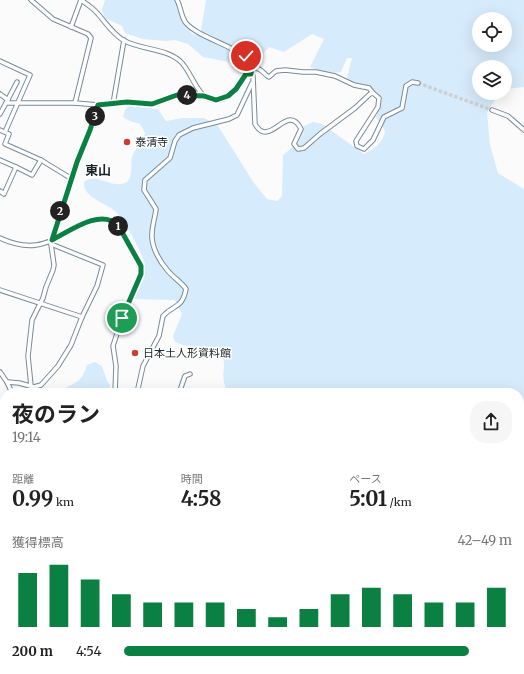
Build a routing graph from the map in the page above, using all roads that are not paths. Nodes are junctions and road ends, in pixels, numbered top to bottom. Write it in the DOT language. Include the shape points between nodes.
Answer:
graph roads {
  1 [pos="31,0"];
  2 [pos="81,0"];
  3 [pos="176,0"];
  4 [pos="72,27"];
  5 [pos="124,40"];
  6 [pos="0,61"];
  7 [pos="252,69"];
  8 [pos="251,74"];
  9 [pos="17,82"];
  10 [pos="252,82"];
  11 [pos="418,83"];
  12 [pos="373,93"];
  13 [pos="0,94"];
  14 [pos="204,96"];
  15 [pos="7,102"];
  16 [pos="17,103"];
  17 [pos="75,103"];
  18 [pos="113,104"];
  19 [pos="98,105"];
  20 [pos="492,110"];
  21 [pos="0,114"];
  22 [pos="0,130"];
  23 [pos="524,130"];
  24 [pos="5,132"];
  25 [pos="0,160"];
  26 [pos="41,160"];
  27 [pos="16,167"];
  28 [pos="72,179"];
  29 [pos="0,191"];
  30 [pos="0,238"];
  31 [pos="51,241"];
  32 [pos="0,290"];
  33 [pos="41,303"];
  34 [pos="82,317"];
  35 [pos="0,372"];
  36 [pos="190,374"];
  37 [pos="7,382"];
  38 [pos="31,386"];
  39 [pos="10,388"];
  40 [pos="115,388"];
  41 [pos="138,388"];
  42 [pos="181,388"];
  1 -- 4 [label="street" via="53,19"];
  2 -- 4 [label="street"];
  2 -- 5 [label="street" via="98,13 113,33"];
  3 -- 7 [label="street" via="186,22 199,32 246,56 252,63"];
  4 -- 17 [label="street" via="91,38"];
  5 -- 14 [label="street" via="139,47 175,56 187,68"];
  5 -- 18 [label="street"];
  6 -- 16 [label="street" via="30,75"];
  7 -- 8 [label="street"];
  7 -- 12 [label="street" via="259,68 269,77 276,71 285,70 327,74 369,88"];
  8 -- 10 [label="street"];
  8 -- 14 [label="street" via="246,74 228,96 216,100"];
  9 -- 15 [label="street"];
  10 -- 12 [label="street" via="255,124 258,130 266,133 281,123 289,120 295,122 301,129 294,144 298,149 304,148"];
  10 -- 41 [label="street" via="237,115 229,120 193,128 180,135 175,141 170,158 145,180 144,190 156,209 151,236 154,248 169,273 186,289 177,307 163,316 158,339 143,366"];
  11 -- 12 [label="street" via="412,82 406,86 402,108 384,117 372,140 364,149 357,146 356,141 378,106 379,98"];
  13 -- 15 [label="street"];
  14 -- 18 [label="street" via="177,95 152,104"];
  15 -- 16 [label="street"];
  15 -- 21 [label="street"];
  16 -- 17 [label="street"];
  16 -- 24 [label="street"];
  17 -- 19 [label="street"];
  18 -- 19 [label="street"];
  19 -- 28 [label="street"];
  20 -- 23 [label="street" via="508,116"];
  22 -- 24 [label="street"];
  24 -- 26 [label="street" via="9,134 5,144"];
  25 -- 27 [label="street"];
  26 -- 27 [label="street" via="32,175"];
  26 -- 28 [label="street"];
  27 -- 29 [label="street" via="4,194"];
  28 -- 31 [label="street"];
  30 -- 31 [label="street" via="27,246"];
  31 -- 33 [label="street" via="54,265"];
  31 -- 34 [label="street" via="104,265"];
  31 -- 40 [label="street" via="90,221 108,219 114,221 122,230 141,266 139,282 122,318 113,346"];
  32 -- 33 [label="street"];
  33 -- 34 [label="street"];
  33 -- 38 [label="street" via="32,320 29,344"];
  34 -- 38 [label="street" via="71,345 58,366 37,388"];
  35 -- 37 [label="street"];
  36 -- 42 [label="street" via="185,376"];
  37 -- 38 [label="street"];
  37 -- 39 [label="street"];
}
